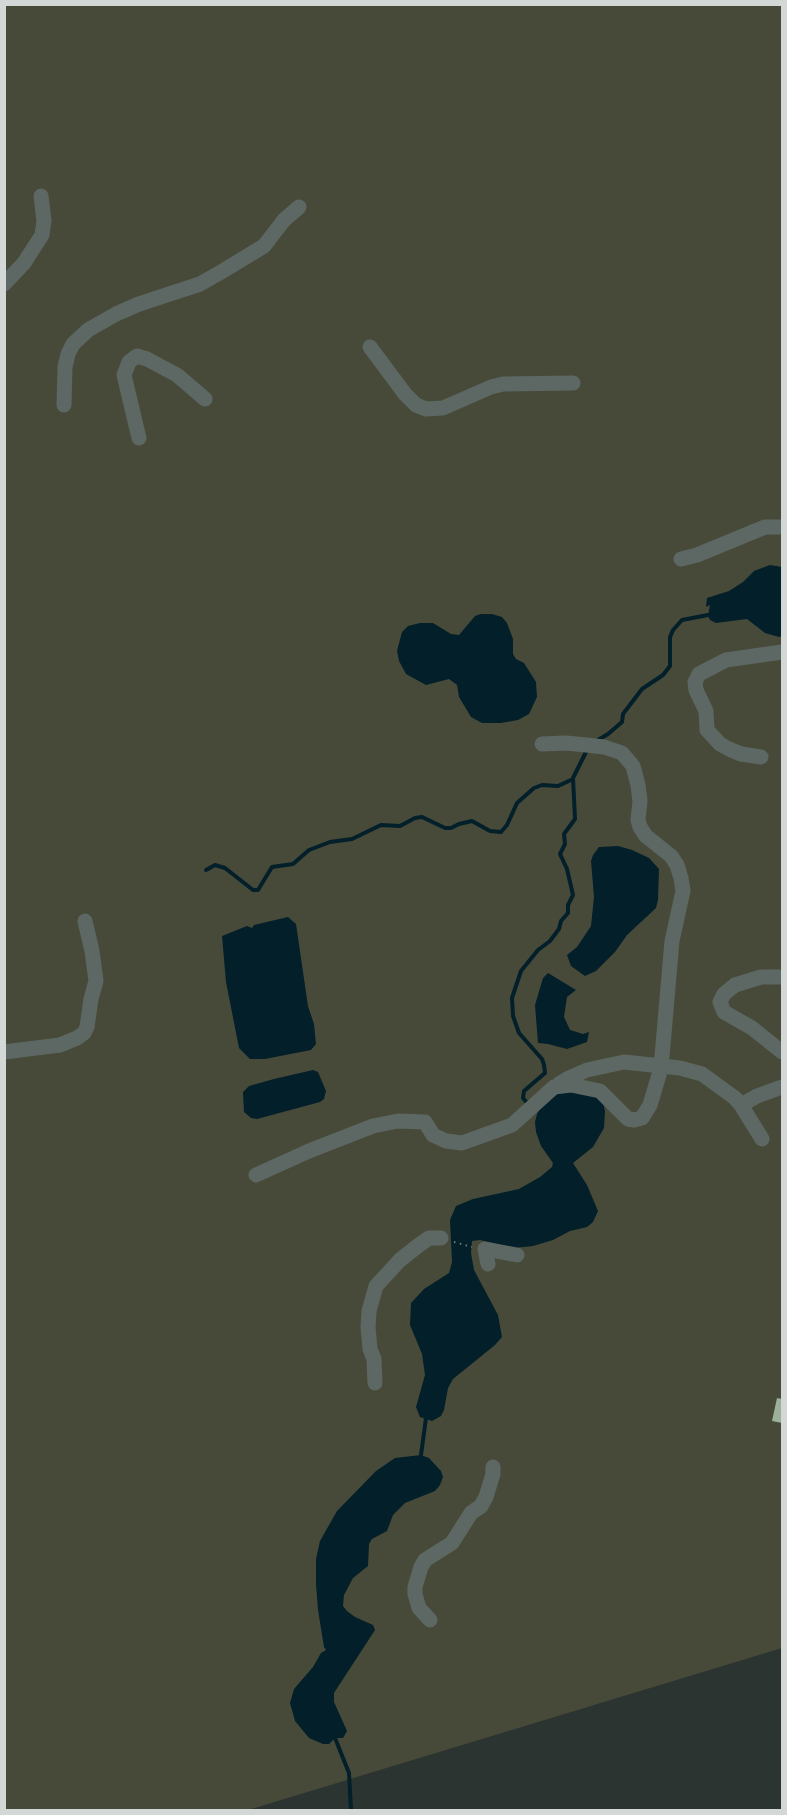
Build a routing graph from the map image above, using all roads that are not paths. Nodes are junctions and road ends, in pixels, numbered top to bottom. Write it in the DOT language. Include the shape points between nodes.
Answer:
graph roads {
  1 [pos="41,196"];
  2 [pos="299,207"];
  3 [pos="4,284"];
  4 [pos="370,347"];
  5 [pos="573,382"];
  6 [pos="205,399"];
  7 [pos="64,405"];
  8 [pos="139,438"];
  9 [pos="783,527"];
  10 [pos="681,559"];
  11 [pos="783,652"];
  12 [pos="542,744"];
  13 [pos="761,757"];
  14 [pos="85,921"];
  15 [pos="783,977"];
  16 [pos="4,1052"];
  17 [pos="783,1052"];
  18 [pos="661,1068"];
  19 [pos="554,1087"];
  20 [pos="783,1087"];
  21 [pos="741,1105"];
  22 [pos="762,1139"];
  23 [pos="256,1175"];
  24 [pos="441,1238"];
  25 [pos="517,1255"];
  26 [pos="488,1264"];
  27 [pos="375,1383"];
  28 [pos="493,1467"];
  29 [pos="430,1620"];
  1 -- 3 [label="lane" via="42,235"];
  2 -- 7 [label="lane" via="264,246 221,272 88,330 68,354"];
  4 -- 5 [label="lane" via="405,394 426,409 443,408 503,384"];
  6 -- 8 [label="lane" via="177,375 137,356 129,362 124,375"];
  9 -- 10 [label="lane" via="765,527"];
  11 -- 13 [label="lane" via="726,660 699,674 695,682 706,711 706,730 729,749"];
  12 -- 18 [label="lane" via="604,747 622,753 633,766 638,785 640,827 677,865 683,891 672,941"];
  14 -- 16 [label="lane" via="96,981 84,1033 60,1045"];
  15 -- 17 [label="lane" via="761,977 735,985 720,1002 724,1012"];
  18 -- 19 [label="lane" via="624,1062 611,1064 586,1070"];
  18 -- 19 [label="lane" via="650,1105 642,1118 634,1120 623,1115 600,1091 578,1086"];
  18 -- 21 [label="lane" via="702,1074"];
  19 -- 23 [label="lane" via="513,1125 462,1143 433,1135 425,1122 398,1121 373,1126"];
  20 -- 21 [label="lane"];
  21 -- 22 [label="lane"];
  24 -- 27 [label="lane" via="429,1238 419,1245 376,1286 368,1327"];
  25 -- 26 [label="lane" via="485,1249"];
  28 -- 29 [label="lane" via="481,1506 452,1543 425,1560 421,1567 415,1594 419,1608"];
}
